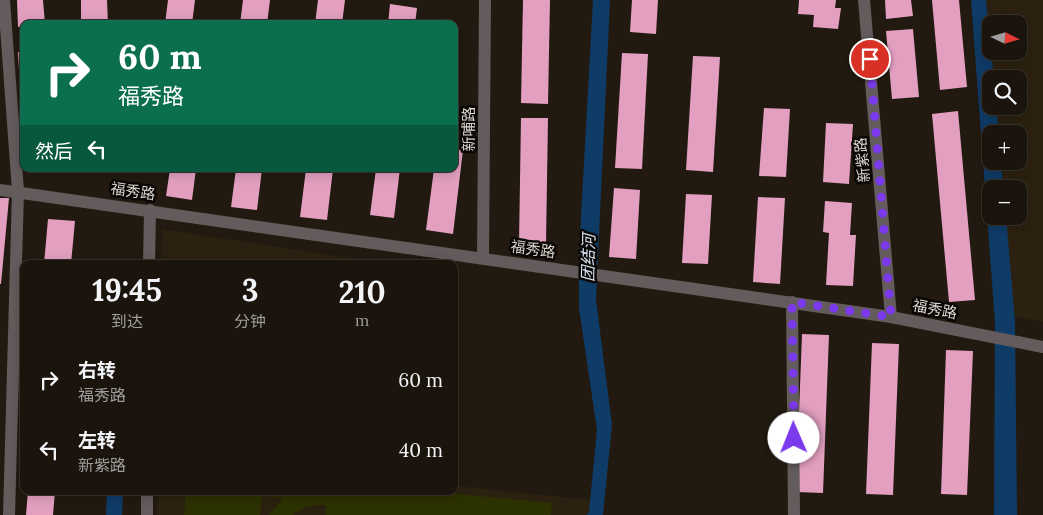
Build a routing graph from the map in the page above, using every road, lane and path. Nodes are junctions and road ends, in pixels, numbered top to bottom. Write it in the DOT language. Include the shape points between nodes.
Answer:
graph roads {
  1 [pos="4,0"];
  2 [pos="485,0"];
  3 [pos="864,0"];
  4 [pos="0,190"];
  5 [pos="18,191"];
  6 [pos="150,210"];
  7 [pos="483,258"];
  8 [pos="149,260"];
  9 [pos="792,302"];
  10 [pos="891,317"];
  11 [pos="1043,347"];
  12 [pos="18,418"];
  13 [pos="147,495"];
  14 [pos="9,515"];
  15 [pos="147,515"];
  16 [pos="794,515"];
  1 -- 5 [label="street"];
  2 -- 7 [label="street, 新哺路"];
  3 -- 10 [label="street, 新紫路"];
  4 -- 5 [label="street, 福秀路"];
  5 -- 6 [label="street, 福秀路"];
  5 -- 12 [label="street"];
  6 -- 7 [label="street, 福秀路"];
  6 -- 8 [label="street"];
  7 -- 9 [label="street, 福秀路"];
  9 -- 10 [label="street, 福秀路"];
  9 -- 16 [label="street"];
  10 -- 11 [label="street, 福秀路"];
  12 -- 14 [label="street"];
  13 -- 15 [label="street"];
}
